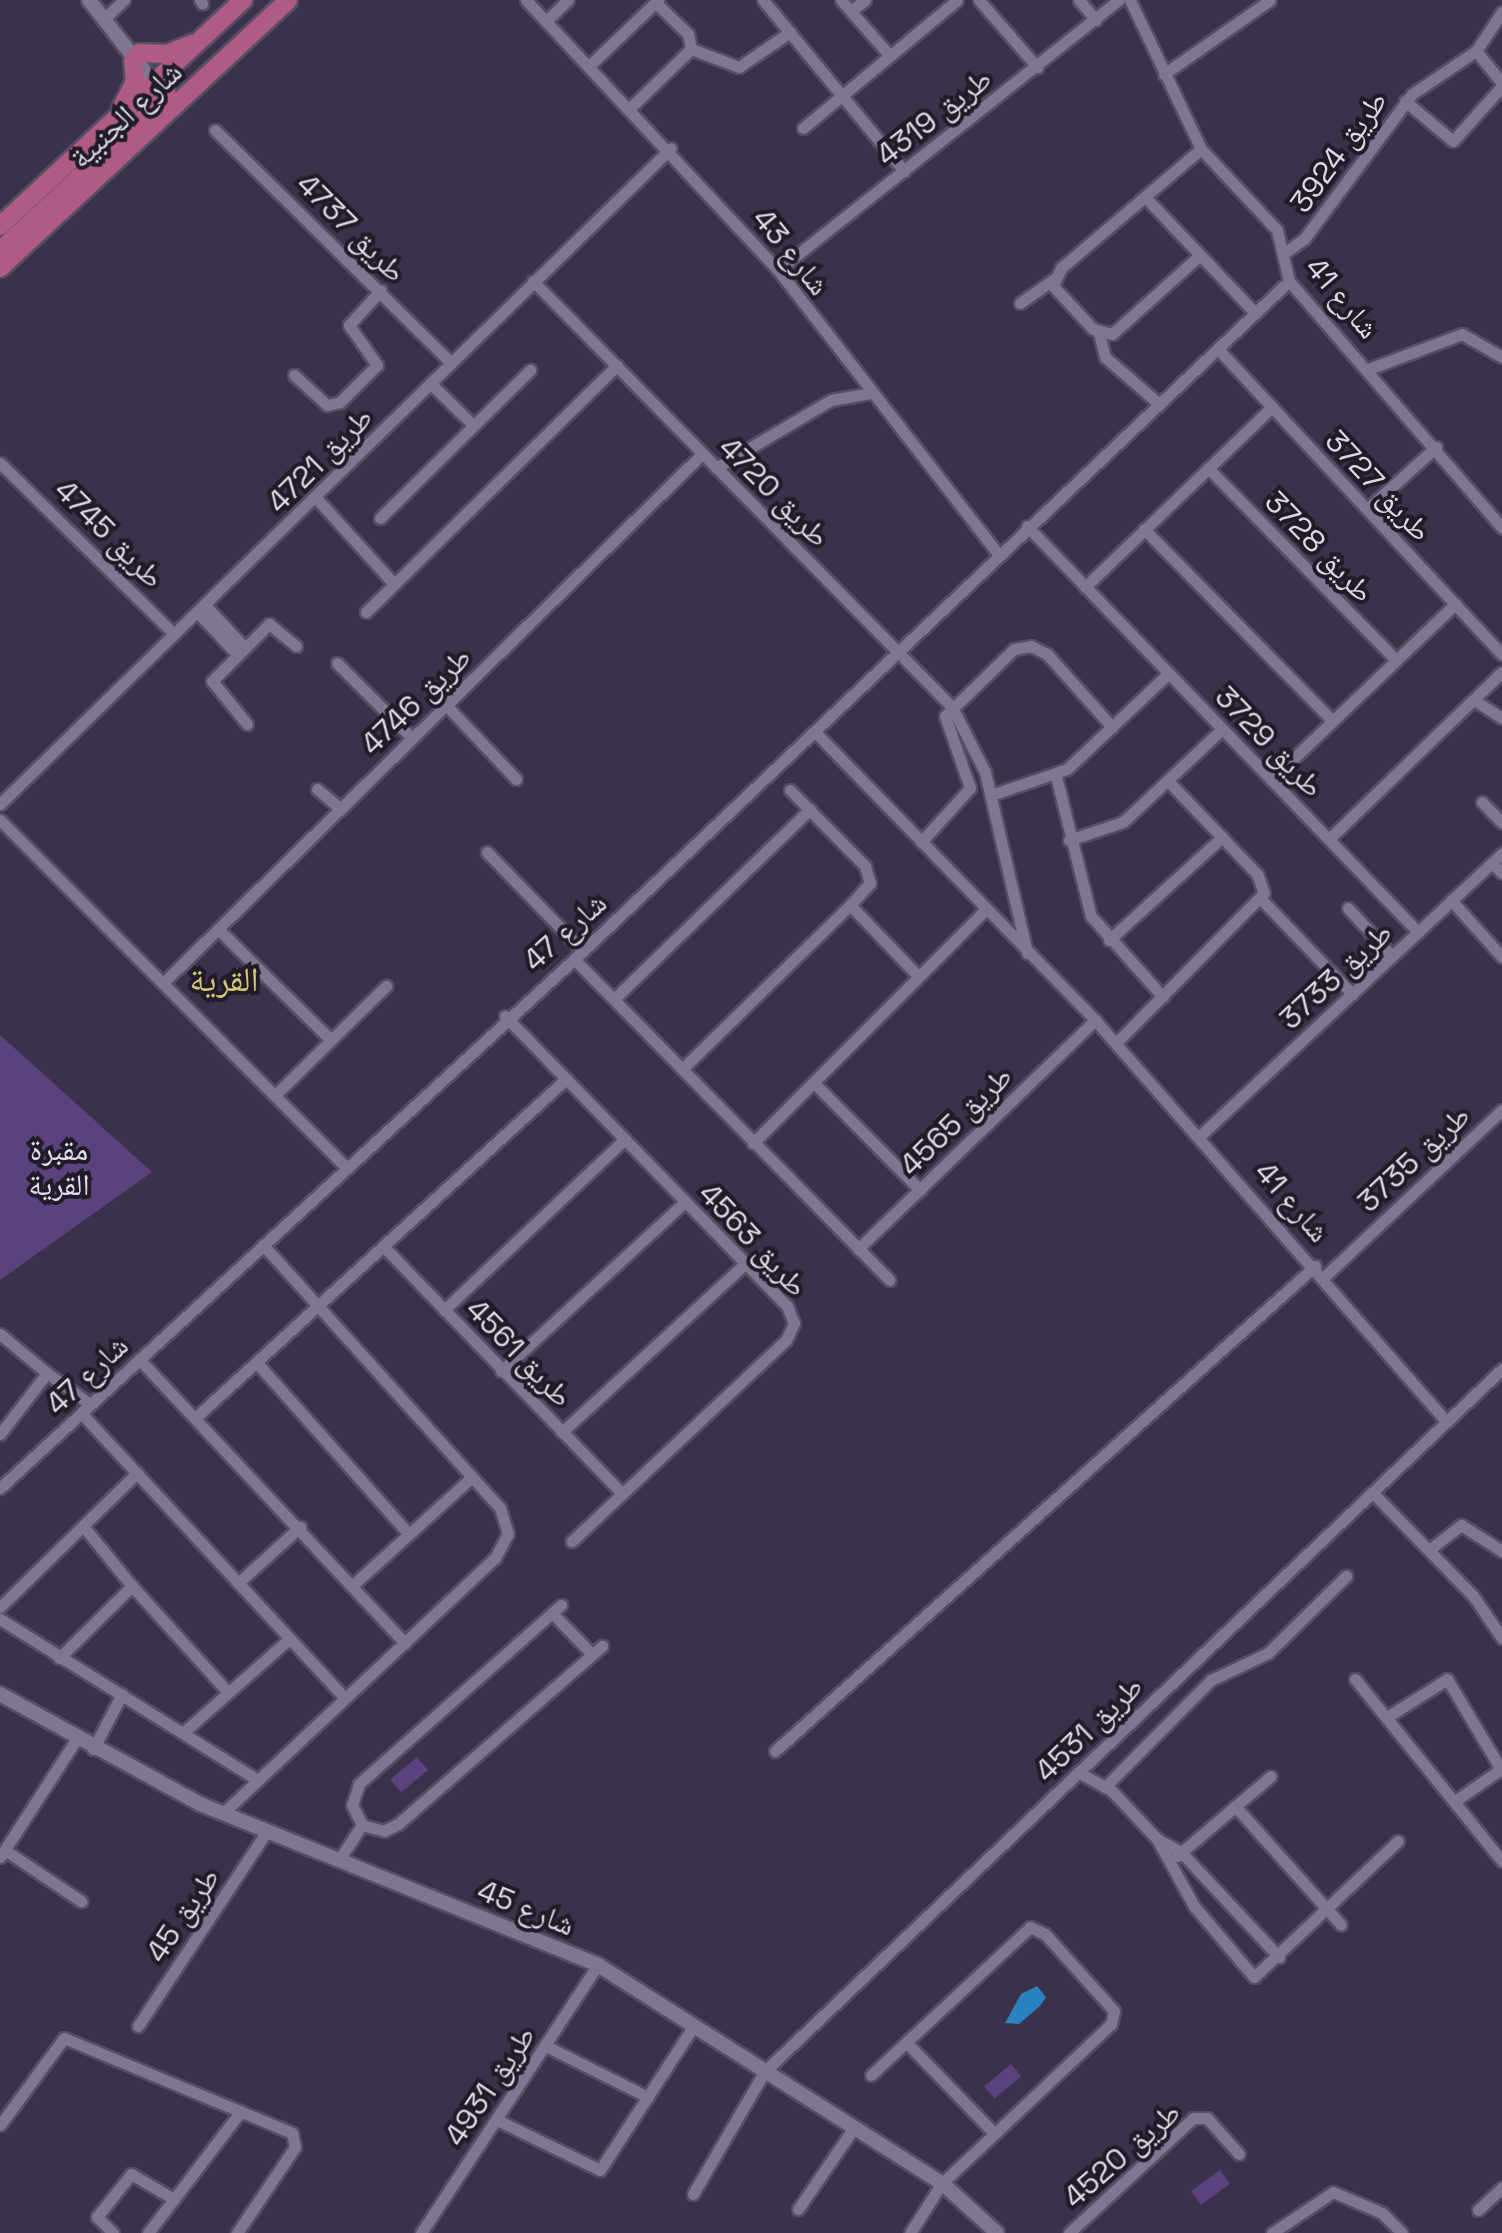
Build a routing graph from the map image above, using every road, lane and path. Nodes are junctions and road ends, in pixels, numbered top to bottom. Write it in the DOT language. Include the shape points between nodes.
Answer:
graph roads {
  1 [pos="89,0"];
  2 [pos="124,0"];
  3 [pos="243,0"];
  4 [pos="288,0"];
  5 [pos="526,0"];
  6 [pos="568,0"];
  7 [pos="763,0"];
  8 [pos="841,0"];
  9 [pos="865,0"];
  10 [pos="937,0"];
  11 [pos="957,0"];
  12 [pos="979,0"];
  13 [pos="1079,0"];
  14 [pos="1119,0"];
  15 [pos="1130,0"];
  16 [pos="1270,0"];
  17 [pos="657,1"];
  18 [pos="946,9"];
  19 [pos="851,11"];
  20 [pos="1502,12"];
  21 [pos="104,19"];
  22 [pos="547,20"];
  23 [pos="1096,20"];
  24 [pos="790,32"];
  25 [pos="209,36"];
  26 [pos="691,49"];
  27 [pos="1476,51"];
  28 [pos="136,56"];
  29 [pos="890,56"];
  30 [pos="591,64"];
  31 [pos="1037,67"];
  32 [pos="1164,74"];
  33 [pos="1502,84"];
  34 [pos="161,87"];
  35 [pos="195,90"];
  36 [pos="844,94"];
  37 [pos="1405,101"];
  38 [pos="632,106"];
  39 [pos="116,120"];
  40 [pos="803,128"];
  41 [pos="215,130"];
  42 [pos="671,148"];
  43 [pos="1201,149"];
  44 [pos="904,171"];
  45 [pos="1145,197"];
  46 [pos="0,226"];
  47 [pos="0,251"];
  48 [pos="1283,254"];
  49 [pos="1199,256"];
  50 [pos="0,268"];
  51 [pos="778,270"];
  52 [pos="1054,279"];
  53 [pos="533,281"];
  54 [pos="1289,281"];
  55 [pos="381,290"];
  56 [pos="1020,303"];
  57 [pos="1255,313"];
  58 [pos="1099,333"];
  59 [pos="1218,349"];
  60 [pos="1502,357"];
  61 [pos="450,362"];
  62 [pos="617,365"];
  63 [pos="1371,368"];
  64 [pos="530,370"];
  65 [pos="294,375"];
  66 [pos="430,383"];
  67 [pos="871,393"];
  68 [pos="1158,403"];
  69 [pos="1272,407"];
  70 [pos="473,425"];
  71 [pos="1436,447"];
  72 [pos="702,454"];
  73 [pos="0,455"];
  74 [pos="4,466"];
  75 [pos="716,468"];
  76 [pos="1208,468"];
  77 [pos="317,499"];
  78 [pos="1367,509"];
  79 [pos="380,518"];
  80 [pos="1027,526"];
  81 [pos="1502,528"];
  82 [pos="1144,529"];
  83 [pos="998,554"];
  84 [pos="394,584"];
  85 [pos="1085,587"];
  86 [pos="1455,604"];
  87 [pos="201,609"];
  88 [pos="366,612"];
  89 [pos="174,634"];
  90 [pos="296,646"];
  91 [pos="241,650"];
  92 [pos="900,651"];
  93 [pos="1502,655"];
  94 [pos="1396,660"];
  95 [pos="337,663"];
  96 [pos="1502,672"];
  97 [pos="1169,673"];
  98 [pos="1474,700"];
  99 [pos="446,705"];
  100 [pos="952,707"];
  101 [pos="1502,718"];
  102 [pos="1332,720"];
  103 [pos="247,724"];
  104 [pos="1112,727"];
  105 [pos="1222,729"];
  106 [pos="816,733"];
  107 [pos="412,738"];
  108 [pos="1056,776"];
  109 [pos="516,779"];
  110 [pos="1271,780"];
  111 [pos="1169,782"];
  112 [pos="317,789"];
  113 [pos="790,790"];
  114 [pos="991,795"];
  115 [pos="1482,802"];
  116 [pos="0,804"];
  117 [pos="340,808"];
  118 [pos="810,809"];
  119 [pos="0,820"];
  120 [pos="1502,823"];
  121 [pos="1222,837"];
  122 [pos="1329,839"];
  123 [pos="1069,840"];
  124 [pos="921,842"];
  125 [pos="487,852"];
  126 [pos="1502,853"];
  127 [pos="1492,863"];
  128 [pos="1502,873"];
  129 [pos="1261,899"];
  130 [pos="1451,900"];
  131 [pos="850,905"];
  132 [pos="1348,908"];
  133 [pos="985,910"];
  134 [pos="218,929"];
  135 [pos="1418,932"];
  136 [pos="1109,940"];
  137 [pos="1027,953"];
  138 [pos="578,955"];
  139 [pos="1392,956"];
  140 [pos="1502,957"];
  141 [pos="918,976"];
  142 [pos="164,982"];
  143 [pos="386,986"];
  144 [pos="1352,994"];
  145 [pos="1163,997"];
  146 [pos="614,999"];
  147 [pos="505,1016"];
  148 [pos="1091,1024"];
  149 [pos="331,1040"];
  150 [pos="1117,1042"];
  151 [pos="682,1069"];
  152 [pos="566,1079"];
  153 [pos="816,1085"];
  154 [pos="275,1095"];
  155 [pos="1502,1110"];
  156 [pos="1202,1134"];
  157 [pos="625,1139"];
  158 [pos="753,1143"];
  159 [pos="346,1167"];
  160 [pos="920,1190"];
  161 [pos="685,1202"];
  162 [pos="263,1245"];
  163 [pos="384,1247"];
  164 [pos="858,1249"];
  165 [pos="745,1264"];
  166 [pos="1315,1266"];
  167 [pos="1324,1277"];
  168 [pos="889,1280"];
  169 [pos="318,1309"];
  170 [pos="444,1310"];
  171 [pos="0,1334"];
  172 [pos="139,1359"];
  173 [pos="257,1363"];
  174 [pos="1502,1369"];
  175 [pos="501,1371"];
  176 [pos="47,1373"];
  177 [pos="86,1408"];
  178 [pos="195,1418"];
  179 [pos="1446,1421"];
  180 [pos="562,1432"];
  181 [pos="0,1434"];
  182 [pos="137,1473"];
  183 [pos="472,1477"];
  184 [pos="0,1488"];
  185 [pos="621,1492"];
  186 [pos="1373,1493"];
  187 [pos="83,1526"];
  188 [pos="300,1527"];
  189 [pos="409,1534"];
  190 [pos="572,1541"];
  191 [pos="1429,1550"];
  192 [pos="1502,1551"];
  193 [pos="1346,1576"];
  194 [pos="238,1583"];
  195 [pos="354,1584"];
  196 [pos="132,1586"];
  197 [pos="0,1607"];
  198 [pos="0,1619"];
  199 [pos="1502,1638"];
  200 [pos="289,1639"];
  201 [pos="405,1643"];
  202 [pos="602,1646"];
  203 [pos="592,1654"];
  204 [pos="59,1658"];
  205 [pos="1355,1679"];
  206 [pos="227,1691"];
  207 [pos="0,1694"];
  208 [pos="122,1694"];
  209 [pos="345,1698"];
  210 [pos="1387,1717"];
  211 [pos="185,1731"];
  212 [pos="76,1740"];
  213 [pos="93,1749"];
  214 [pos="775,1751"];
  215 [pos="1501,1770"];
  216 [pos="1078,1772"];
  217 [pos="1271,1776"];
  218 [pos="256,1779"];
  219 [pos="1105,1787"];
  220 [pos="1455,1801"];
  221 [pos="1235,1806"];
  222 [pos="223,1813"];
  223 [pos="362,1825"];
  224 [pos="267,1831"];
  225 [pos="1157,1839"];
  226 [pos="1398,1841"];
  227 [pos="1181,1852"];
  228 [pos="3,1854"];
  229 [pos="339,1860"];
  230 [pos="1502,1861"];
  231 [pos="1167,1864"];
  232 [pos="81,1901"];
  233 [pos="1328,1908"];
  234 [pos="1341,1925"];
  235 [pos="1279,1957"];
  236 [pos="598,1965"];
  237 [pos="694,2025"];
  238 [pos="138,2026"];
  239 [pos="906,2042"];
  240 [pos="546,2046"];
  241 [pos="765,2071"];
  242 [pos="871,2075"];
  243 [pos="648,2097"];
  244 [pos="241,2111"];
  245 [pos="497,2120"];
  246 [pos="0,2125"];
  247 [pos="853,2129"];
  248 [pos="993,2132"];
  249 [pos="1239,2154"];
  250 [pos="942,2183"];
  251 [pos="1502,2188"];
  252 [pos="693,2194"];
  253 [pos="174,2199"];
  254 [pos="798,2209"];
  255 [pos="1478,2210"];
  256 [pos="108,2231"];
  257 [pos="148,2233"];
  258 [pos="237,2233"];
  259 [pos="421,2233"];
  260 [pos="910,2233"];
  261 [pos="997,2233"];
  262 [pos="1069,2233"];
  263 [pos="1272,2233"];
  264 [pos="1402,2233"];
  1 -- 21 [label="street"];
  2 -- 21 [label="street"];
  3 -- 25 [label="main road, شارع الجنبية"];
  4 -- 35 [label="main road, شارع الجنبية"];
  5 -- 22 [label="street, شارع 43"];
  6 -- 22 [label="street"];
  7 -- 24 [label="street"];
  8 -- 19 [label="street"];
  9 -- 19 [label="street"];
  10 -- 18 [label="street"];
  11 -- 18 [label="street"];
  12 -- 31 [label="street"];
  13 -- 23 [label="street"];
  14 -- 23 [label="street, طريق 4319"];
  15 -- 32 [label="street, شارع 41"];
  16 -- 32 [label="street"];
  17 -- 26 [label="street" via="688,34"];
  17 -- 30 [label="street"];
  18 -- 29 [label="street"];
  19 -- 29 [label="street"];
  20 -- 27 [label="street, طريق 3924"];
  21 -- 28 [label="street"];
  22 -- 30 [label="street, شارع 43"];
  23 -- 31 [label="street, طريق 4319"];
  24 -- 26 [label="street" via="739,67"];
  24 -- 36 [label="street"];
  25 -- 28 [label="main road" via="167,54"];
  25 -- 34 [label="main road, شارع الجنبية"];
  26 -- 38 [label="street"];
  27 -- 33 [label="street"];
  27 -- 37 [label="street, طريق 3924"];
  28 -- 34 [label="street"];
  28 -- 39 [label="main road" via="135,82"];
  29 -- 36 [label="street"];
  30 -- 38 [label="street, شارع 43"];
  31 -- 44 [label="street, طريق 4319"];
  32 -- 43 [label="street, شارع 41"];
  33 -- 37 [label="street" via="1453,141"];
  34 -- 35 [label="street"];
  34 -- 39 [label="main road, شارع الجنبية"];
  34 -- 47 [label="main road"];
  35 -- 50 [label="main road, شارع الجنبية"];
  36 -- 40 [label="street"];
  36 -- 44 [label="street"];
  37 -- 48 [label="street, طريق 3924" via="1304,239"];
  38 -- 42 [label="street, شارع 43"];
  39 -- 46 [label="main road, شارع الجنبية"];
  41 -- 55 [label="street, طريق 4737"];
  42 -- 51 [label="street, شارع 43"];
  42 -- 53 [label="street, طريق 4721"];
  43 -- 45 [label="street"];
  43 -- 48 [label="street, شارع 41" via="1272,223"];
  44 -- 51 [label="street, طريق 4319"];
  45 -- 49 [label="street"];
  45 -- 52 [label="street"];
  48 -- 54 [label="street, شارع 41"];
  49 -- 57 [label="street"];
  49 -- 58 [label="street" via="1119,331"];
  51 -- 67 [label="street, شارع 43"];
  52 -- 56 [label="street"];
  52 -- 58 [label="street" via="1056,292"];
  53 -- 61 [label="street, طريق 4721"];
  53 -- 62 [label="street, طريق 4720"];
  54 -- 57 [label="street"];
  54 -- 63 [label="street, شارع 41"];
  55 -- 61 [label="street, طريق 4737"];
  55 -- 65 [label="street" via="349,325 377,365 340,402 327,405"];
  57 -- 59 [label="street"];
  58 -- 68 [label="street" via="1105,357"];
  59 -- 68 [label="street"];
  59 -- 69 [label="street, طريق 3727"];
  60 -- 63 [label="street" via="1462,334"];
  61 -- 66 [label="street, طريق 4721"];
  62 -- 72 [label="street, طريق 4720"];
  62 -- 84 [label="street"];
  63 -- 71 [label="street, شارع 41"];
  64 -- 70 [label="street"];
  66 -- 70 [label="street"];
  66 -- 77 [label="street, طريق 4721"];
  67 -- 75 [label="street" via="831,400"];
  67 -- 83 [label="street, شارع 43"];
  68 -- 80 [label="street"];
  69 -- 76 [label="street"];
  69 -- 78 [label="street, طريق 3727"];
  70 -- 79 [label="street"];
  71 -- 78 [label="street"];
  71 -- 81 [label="street, شارع 41"];
  72 -- 75 [label="street, طريق 4720"];
  72 -- 99 [label="street, طريق 4746"];
  73 -- 74 [label="street, طريق 4745"];
  74 -- 89 [label="street, طريق 4745"];
  75 -- 92 [label="street, طريق 4720"];
  76 -- 82 [label="street"];
  76 -- 94 [label="street, طريق 3728"];
  77 -- 84 [label="street"];
  77 -- 87 [label="street, طريق 4721"];
  78 -- 86 [label="street, طريق 3727"];
  80 -- 83 [label="street"];
  80 -- 85 [label="street, طريق 3729"];
  82 -- 85 [label="street"];
  82 -- 102 [label="street"];
  83 -- 92 [label="street"];
  84 -- 88 [label="street"];
  85 -- 97 [label="street, طريق 3729"];
  86 -- 93 [label="street, طريق 3727"];
  86 -- 94 [label="street"];
  87 -- 89 [label="street, طريق 4721"];
  87 -- 91 [label="street"];
  89 -- 116 [label="street, طريق 4721"];
  90 -- 91 [label="street" via="269,624"];
  91 -- 103 [label="street" via="211,685"];
  92 -- 100 [label="street, طريق 4720"];
  92 -- 106 [label="street"];
  94 -- 102 [label="street"];
  95 -- 107 [label="street"];
  96 -- 98 [label="street"];
  97 -- 104 [label="street"];
  97 -- 105 [label="street, طريق 3729"];
  98 -- 101 [label="street"];
  98 -- 122 [label="street"];
  99 -- 107 [label="street, طريق 4746"];
  99 -- 109 [label="street"];
  100 -- 104 [label="street" via="1014,649 1031,646"];
  100 -- 114 [label="street, طريق 4720" via="977,749"];
  100 -- 124 [label="street" via="945,724 970,788"];
  102 -- 110 [label="street"];
  104 -- 108 [label="street"];
  105 -- 110 [label="street, طريق 3729"];
  105 -- 111 [label="street"];
  106 -- 124 [label="street, شارع 41"];
  106 -- 138 [label="street, شارع 47"];
  107 -- 117 [label="street, طريق 4746"];
  108 -- 114 [label="street"];
  108 -- 123 [label="street"];
  110 -- 122 [label="street, طريق 3729"];
  111 -- 121 [label="street"];
  111 -- 123 [label="street" via="1123,822"];
  112 -- 117 [label="street"];
  113 -- 118 [label="street"];
  114 -- 137 [label="street, طريق 4720"];
  115 -- 120 [label="street"];
  117 -- 134 [label="street, طريق 4746"];
  118 -- 131 [label="street" via="871,875"];
  118 -- 146 [label="street"];
  119 -- 142 [label="street"];
  121 -- 129 [label="street" via="1261,880"];
  121 -- 136 [label="street"];
  122 -- 135 [label="street, طريق 3729"];
  123 -- 136 [label="street" via="1085,903"];
  124 -- 133 [label="street, شارع 41"];
  125 -- 138 [label="street"];
  126 -- 127 [label="street, طريق 3733"];
  127 -- 128 [label="street"];
  127 -- 130 [label="street, طريق 3733"];
  129 -- 144 [label="street"];
  129 -- 145 [label="street"];
  130 -- 135 [label="street, طريق 3733"];
  130 -- 140 [label="street"];
  131 -- 141 [label="street"];
  131 -- 151 [label="street"];
  132 -- 139 [label="street"];
  133 -- 137 [label="street, شارع 41"];
  133 -- 141 [label="street"];
  134 -- 142 [label="street, طريق 4746"];
  134 -- 149 [label="street"];
  135 -- 139 [label="street, طريق 3733"];
  136 -- 145 [label="street"];
  137 -- 148 [label="street, شارع 41"];
  138 -- 146 [label="street"];
  138 -- 147 [label="street, شارع 47"];
  139 -- 144 [label="street, طريق 3733"];
  141 -- 153 [label="street"];
  142 -- 154 [label="street"];
  143 -- 149 [label="street"];
  144 -- 156 [label="street, طريق 3733"];
  145 -- 150 [label="street"];
  146 -- 151 [label="street"];
  147 -- 152 [label="street, طريق 4563"];
  147 -- 159 [label="street, شارع 47"];
  148 -- 150 [label="street, شارع 41"];
  148 -- 160 [label="street, طريق 4565"];
  149 -- 154 [label="street"];
  150 -- 156 [label="street, شارع 41"];
  151 -- 158 [label="street"];
  152 -- 157 [label="street, طريق 4563"];
  152 -- 163 [label="street"];
  153 -- 158 [label="street"];
  153 -- 160 [label="street"];
  154 -- 159 [label="street"];
  155 -- 167 [label="street, طريق 3735"];
  156 -- 166 [label="street, شارع 41"];
  157 -- 161 [label="street, طريق 4563"];
  157 -- 170 [label="street"];
  158 -- 164 [label="street"];
  159 -- 162 [label="street, شارع 47"];
  160 -- 164 [label="street, طريق 4565"];
  161 -- 165 [label="street, طريق 4563"];
  161 -- 175 [label="street"];
  162 -- 169 [label="street"];
  162 -- 172 [label="street, شارع 47"];
  163 -- 169 [label="street"];
  163 -- 170 [label="street, طريق 4561"];
  164 -- 168 [label="street"];
  165 -- 180 [label="street"];
  165 -- 185 [label="street, طريق 4563" via="792,1314 791,1332"];
  166 -- 167 [label="street, شارع 41"];
  166 -- 214 [label="street"];
  167 -- 179 [label="street, شارع 41"];
  169 -- 173 [label="street"];
  169 -- 183 [label="street"];
  170 -- 175 [label="street, طريق 4561"];
  171 -- 176 [label="street"];
  172 -- 177 [label="street, شارع 47"];
  172 -- 178 [label="street"];
  173 -- 178 [label="street"];
  173 -- 189 [label="street"];
  174 -- 179 [label="street, طريق 4531"];
  175 -- 180 [label="street, طريق 4561"];
  176 -- 177 [label="street"];
  176 -- 181 [label="street"];
  177 -- 182 [label="street"];
  177 -- 184 [label="street, شارع 47"];
  178 -- 188 [label="street"];
  179 -- 186 [label="street, طريق 4531"];
  180 -- 185 [label="street, طريق 4561"];
  182 -- 187 [label="street"];
  182 -- 194 [label="street"];
  183 -- 189 [label="street"];
  183 -- 201 [label="street" via="505,1516 506,1543"];
  185 -- 190 [label="street, طريق 4563"];
  186 -- 191 [label="street"];
  186 -- 216 [label="street, طريق 4531"];
  187 -- 196 [label="street"];
  187 -- 197 [label="street"];
  188 -- 194 [label="street"];
  188 -- 195 [label="street"];
  189 -- 195 [label="street"];
  191 -- 192 [label="street" via="1461,1525"];
  191 -- 199 [label="street"];
  193 -- 219 [label="street" via="1268,1653 1211,1680"];
  194 -- 200 [label="street"];
  195 -- 201 [label="street"];
  196 -- 204 [label="street"];
  196 -- 206 [label="street"];
  198 -- 204 [label="street"];
  200 -- 206 [label="street"];
  200 -- 209 [label="street"];
  201 -- 209 [label="street"];
  202 -- 203 [label="street"];
  203 -- 223 [label="street" via="398,1824 384,1831"];
  203 -- 223 [label="street" via="556,1609 359,1784 352,1805"];
  204 -- 208 [label="street"];
  205 -- 210 [label="street"];
  206 -- 211 [label="street"];
  207 -- 212 [label="street, شارع 45"];
  208 -- 211 [label="street"];
  208 -- 213 [label="street"];
  209 -- 218 [label="street"];
  210 -- 215 [label="street" via="1447,1679"];
  210 -- 220 [label="street"];
  211 -- 218 [label="street"];
  212 -- 213 [label="street, شارع 45"];
  212 -- 228 [label="street"];
  213 -- 222 [label="street, شارع 45"];
  215 -- 220 [label="street"];
  216 -- 219 [label="street"];
  216 -- 241 [label="street, طريق 4531"];
  217 -- 221 [label="street"];
  218 -- 222 [label="street"];
  219 -- 225 [label="street"];
  220 -- 230 [label="street"];
  221 -- 227 [label="street"];
  221 -- 233 [label="street"];
  222 -- 224 [label="street, شارع 45"];
  223 -- 229 [label="street"];
  224 -- 229 [label="street, شارع 45"];
  224 -- 238 [label="street, طريق 45"];
  225 -- 227 [label="street"];
  225 -- 231 [label="street"];
  226 -- 233 [label="street"];
  227 -- 231 [label="street"];
  227 -- 235 [label="street"];
  228 -- 232 [label="street"];
  229 -- 236 [label="street, شارع 45"];
  231 -- 235 [label="street" via="1251,1976"];
  233 -- 234 [label="street"];
  233 -- 235 [label="street"];
  236 -- 237 [label="street, شارع 45"];
  236 -- 240 [label="street, طريق 4931"];
  237 -- 241 [label="street, شارع 45"];
  237 -- 243 [label="street"];
  239 -- 242 [label="street"];
  239 -- 248 [label="street"];
  239 -- 248 [label="street" via="1025,1929 1045,1934 1115,2016"];
  240 -- 243 [label="street"];
  240 -- 245 [label="street, طريق 4931"];
  241 -- 247 [label="street, شارع 45"];
  241 -- 252 [label="street, طريق 4531"];
  243 -- 245 [label="street" via="600,2170"];
  244 -- 246 [label="street" via="64,2038"];
  244 -- 253 [label="street"];
  244 -- 258 [label="street" via="292,2133 296,2142"];
  245 -- 259 [label="street, طريق 4931"];
  247 -- 250 [label="street, شارع 45"];
  247 -- 254 [label="street"];
  248 -- 250 [label="street"];
  249 -- 262 [label="street, طريق 4520" via="1207,2118 1193,2118"];
  250 -- 260 [label="street"];
  250 -- 261 [label="street, شارع 45"];
  251 -- 255 [label="street"];
  253 -- 256 [label="street" via="131,2174 97,2217"];
  253 -- 257 [label="street"];
  263 -- 264 [label="street" via="1333,2192 1382,2213"];
}
